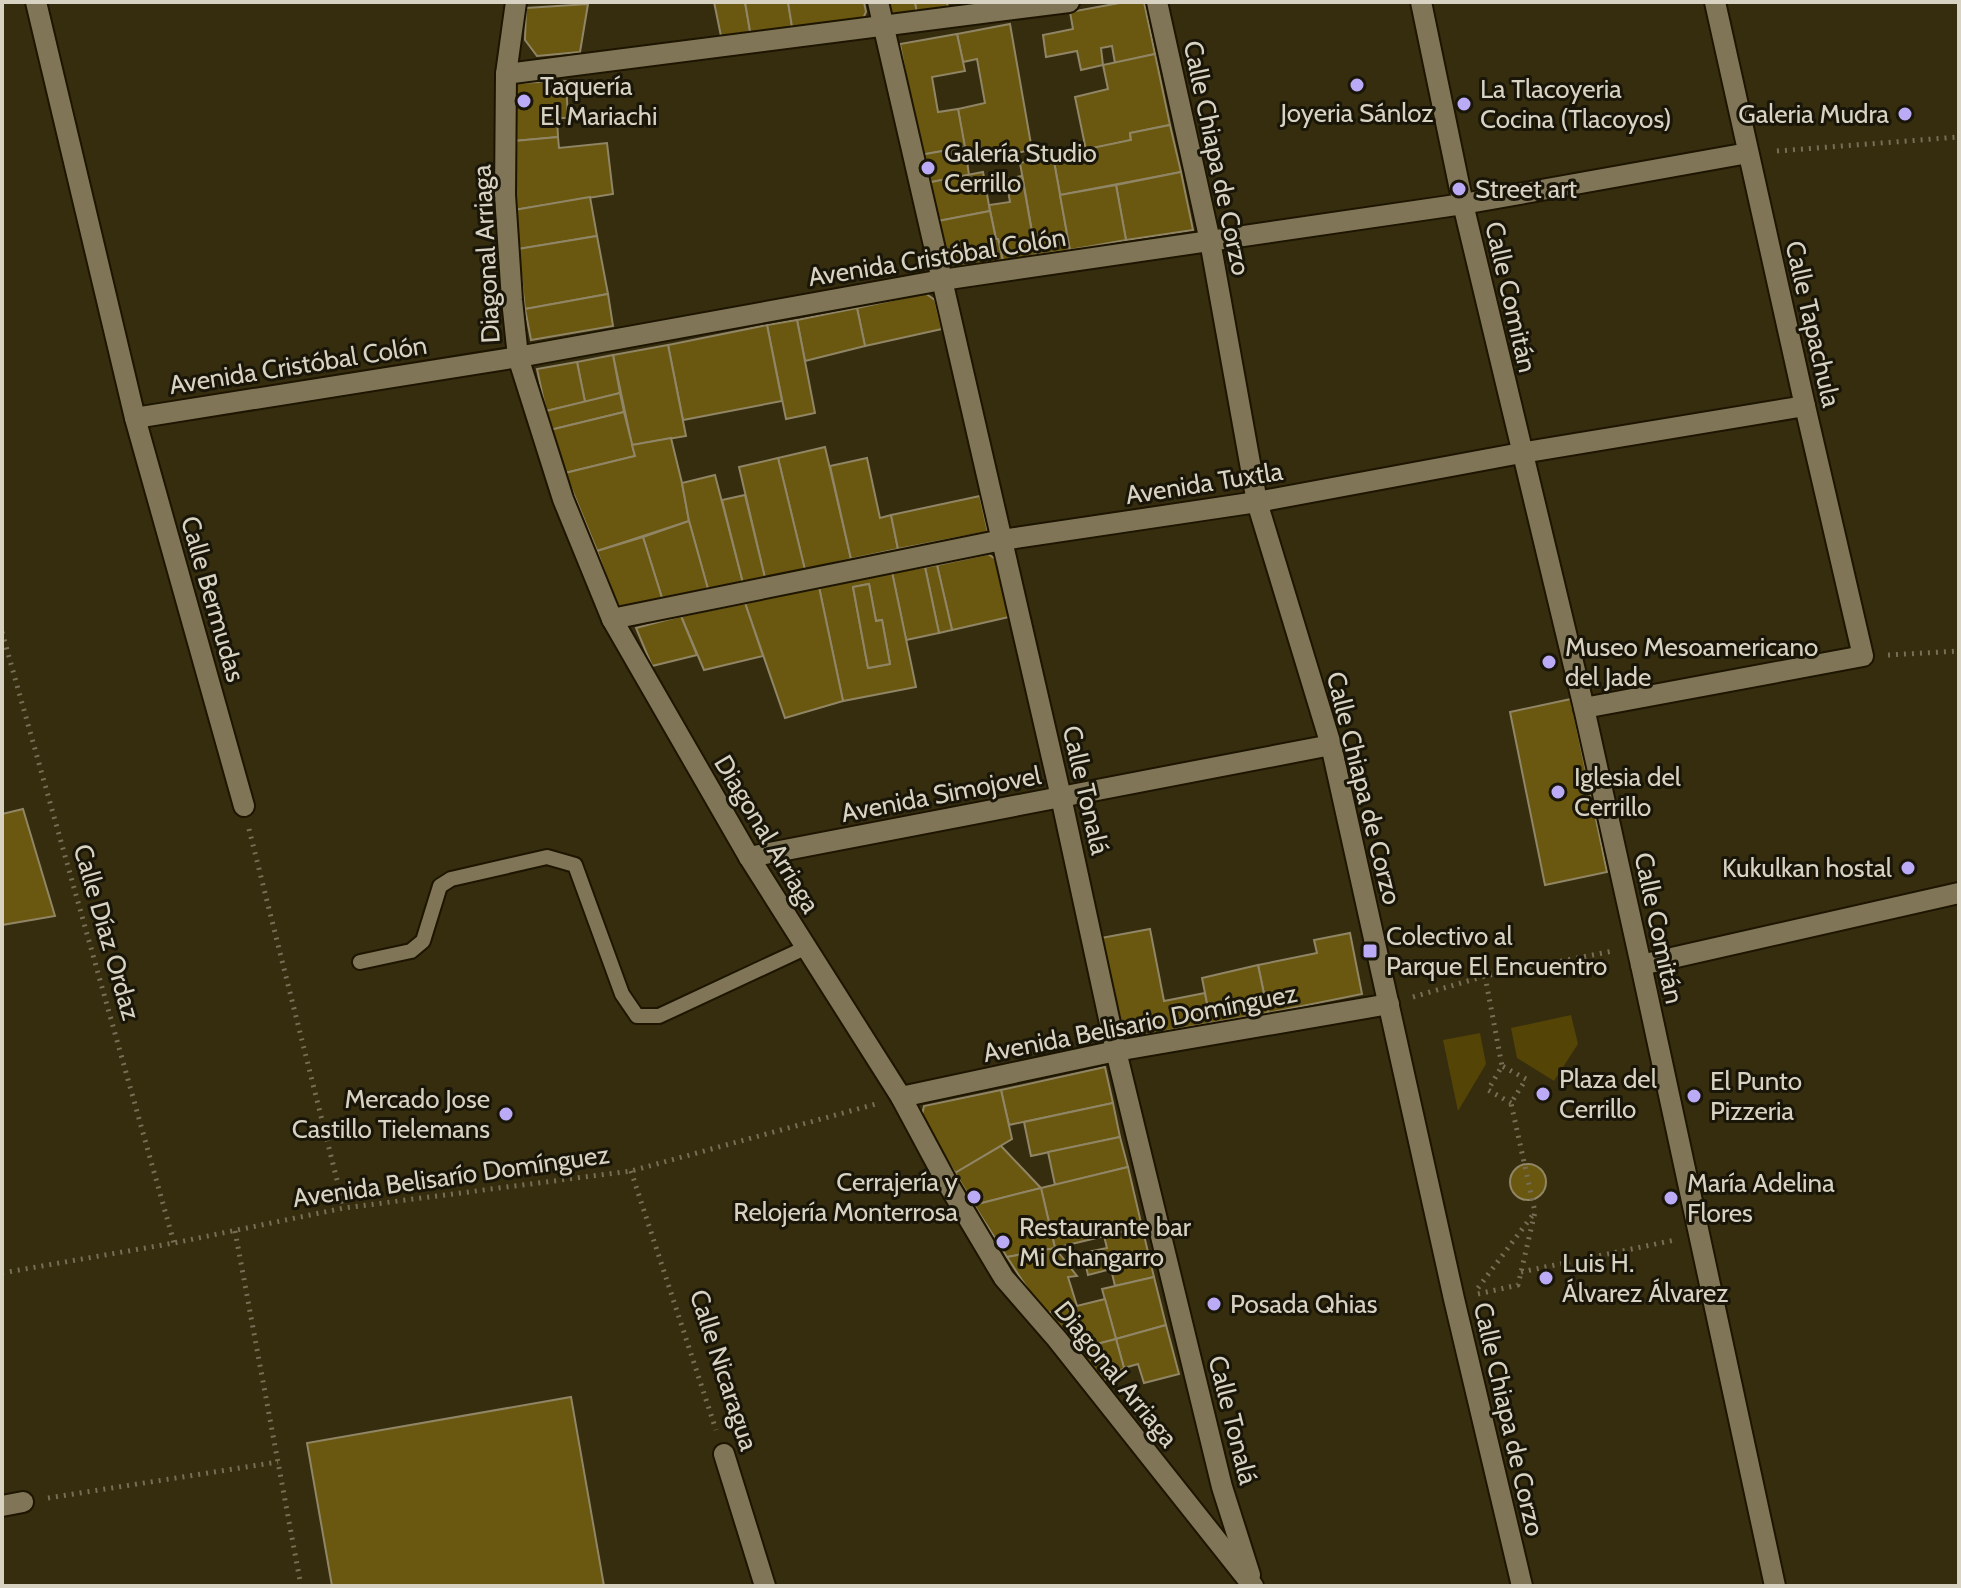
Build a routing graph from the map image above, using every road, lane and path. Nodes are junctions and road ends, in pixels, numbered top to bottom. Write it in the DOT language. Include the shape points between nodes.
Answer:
graph roads {
  1 [pos="36,2"];
  2 [pos="516,2"];
  3 [pos="878,2"];
  4 [pos="1069,2"];
  5 [pos="1157,2"];
  6 [pos="1421,2"];
  7 [pos="1715,2"];
  8 [pos="884,26"];
  9 [pos="506,74"];
  10 [pos="1959,137"];
  11 [pos="1748,153"];
  12 [pos="1463,204"];
  13 [pos="1210,241"];
  14 [pos="942,280"];
  15 [pos="518,357"];
  16 [pos="1805,406"];
  17 [pos="135,418"];
  18 [pos="1521,453"];
  19 [pos="1257,502"];
  20 [pos="1002,540"];
  21 [pos="612,619"];
  22 [pos="2,632"];
  23 [pos="1959,651"];
  24 [pos="1863,656"];
  25 [pos="1584,708"];
  26 [pos="1331,745"];
  27 [pos="1061,797"];
  28 [pos="244,806"];
  29 [pos="749,857"];
  30 [pos="1959,893"];
  31 [pos="805,948"];
  32 [pos="1639,956"];
  33 [pos="360,962"];
  34 [pos="1485,976"];
  35 [pos="1389,1004"];
  36 [pos="1116,1051"];
  37 [pos="1502,1066"];
  38 [pos="901,1097"];
  39 [pos="1511,1103"];
  40 [pos="631,1171"];
  41 [pos="344,1208"];
  42 [pos="1535,1212"];
  43 [pos="235,1231"];
  44 [pos="1699,1235"];
  45 [pos="174,1243"];
  46 [pos="1521,1272"];
  47 [pos="2,1273"];
  48 [pos="1488,1276"];
  49 [pos="1454,1299"];
  50 [pos="724,1454"];
  51 [pos="278,1462"];
  52 [pos="23,1502"];
  53 [pos="2,1506"];
  54 [pos="301,1586"];
  55 [pos="765,1586"];
  56 [pos="1254,1586"];
  57 [pos="1522,1586"];
  58 [pos="1775,1586"];
  1 -- 17 [label="street, Calle Bermudas"];
  2 -- 9 [label="street, Diagonal Arriaga"];
  3 -- 8 [label="street, Calle Tonalá"];
  4 -- 8 [label="street"];
  5 -- 13 [label="street, Calle Chiapa de Corzo"];
  6 -- 12 [label="street, Calle Comitán"];
  7 -- 11 [label="street, Calle Tapachula"];
  8 -- 9 [label="street"];
  8 -- 14 [label="street, Calle Tonalá"];
  9 -- 15 [label="street, Diagonal Arriaga" via="505,195"];
  10 -- 11 [label="path"];
  11 -- 12 [label="street, Avenida Cristóbal Colón"];
  11 -- 16 [label="street, Calle Tapachula"];
  12 -- 13 [label="street, Avenida Cristóbal Colón"];
  12 -- 18 [label="street, Calle Comitán"];
  13 -- 14 [label="street, Avenida Cristóbal Colón"];
  13 -- 19 [label="street, Calle Chiapa de Corzo"];
  14 -- 15 [label="street, Avenida Cristóbal Colón"];
  14 -- 20 [label="street, Calle Tonalá"];
  15 -- 17 [label="street, Avenida Cristóbal Colón"];
  15 -- 21 [label="street, Diagonal Arriaga" via="563,499"];
  16 -- 18 [label="street, Avenida Tuxtla"];
  16 -- 24 [label="street, Calle Tapachula"];
  17 -- 28 [label="street, Calle Bermudas"];
  18 -- 19 [label="street, Avenida Tuxtla"];
  18 -- 25 [label="street, Calle Comitán"];
  19 -- 20 [label="street, Avenida Tuxtla"];
  19 -- 26 [label="street, Calle Chiapa de Corzo"];
  20 -- 21 [label="street, Avenida Tuxtla"];
  20 -- 27 [label="street, Calle Tonalá"];
  21 -- 29 [label="street, Diagonal Arriaga"];
  22 -- 45 [label="path, Calle Díaz Ordaz"];
  23 -- 24 [label="path"];
  24 -- 25 [label="street"];
  25 -- 32 [label="street, Calle Comitán"];
  26 -- 27 [label="street, Avenida Simojovel"];
  26 -- 35 [label="street, Calle Chiapa de Corzo"];
  27 -- 29 [label="street, Avenida Simojovel"];
  27 -- 36 [label="street, Calle Tonalá"];
  28 -- 41 [label="path"];
  29 -- 31 [label="street, Diagonal Arriaga"];
  30 -- 32 [label="street"];
  31 -- 33 [label="lane" via="659,1016 637,1016 622,994 575,865 547,857 451,879 440,886 423,941 411,951"];
  31 -- 38 [label="street, Diagonal Arriaga"];
  32 -- 34 [label="path"];
  32 -- 44 [label="street, Calle Comitán"];
  34 -- 35 [label="path"];
  34 -- 37 [label="path"];
  35 -- 36 [label="street, Avenida Belisario Domínguez"];
  35 -- 49 [label="street, Calle Chiapa de Corzo"];
  36 -- 38 [label="street, Avenida Belisario Domínguez"];
  36 -- 56 [label="street, Calle Tonalá" via="1222,1487"];
  37 -- 39 [label="path" via="1488,1090"];
  37 -- 39 [label="path" via="1526,1079"];
  38 -- 40 [label="path, Avenida Belisarío Domínguez"];
  38 -- 56 [label="street, Diagonal Arriaga" via="1004,1278"];
  39 -- 42 [label="path"];
  40 -- 41 [label="path, Avenida Belisarío Domínguez"];
  40 -- 50 [label="path, Calle Nicaragua"];
  41 -- 43 [label="path, Avenida Belisarío Domínguez"];
  42 -- 46 [label="path"];
  42 -- 48 [label="path"];
  43 -- 45 [label="path, Avenida Belisarío Domínguez"];
  43 -- 51 [label="path"];
  44 -- 46 [label="path"];
  44 -- 58 [label="street, Calle Comitán"];
  45 -- 47 [label="path, Avenida Belisarío Domínguez"];
  46 -- 49 [label="path" via="1518,1285"];
  49 -- 57 [label="street, Calle Chiapa de Corzo"];
  50 -- 55 [label="street, Calle Nicaragua"];
  51 -- 52 [label="path"];
  51 -- 54 [label="path"];
  52 -- 53 [label="street"];
}
